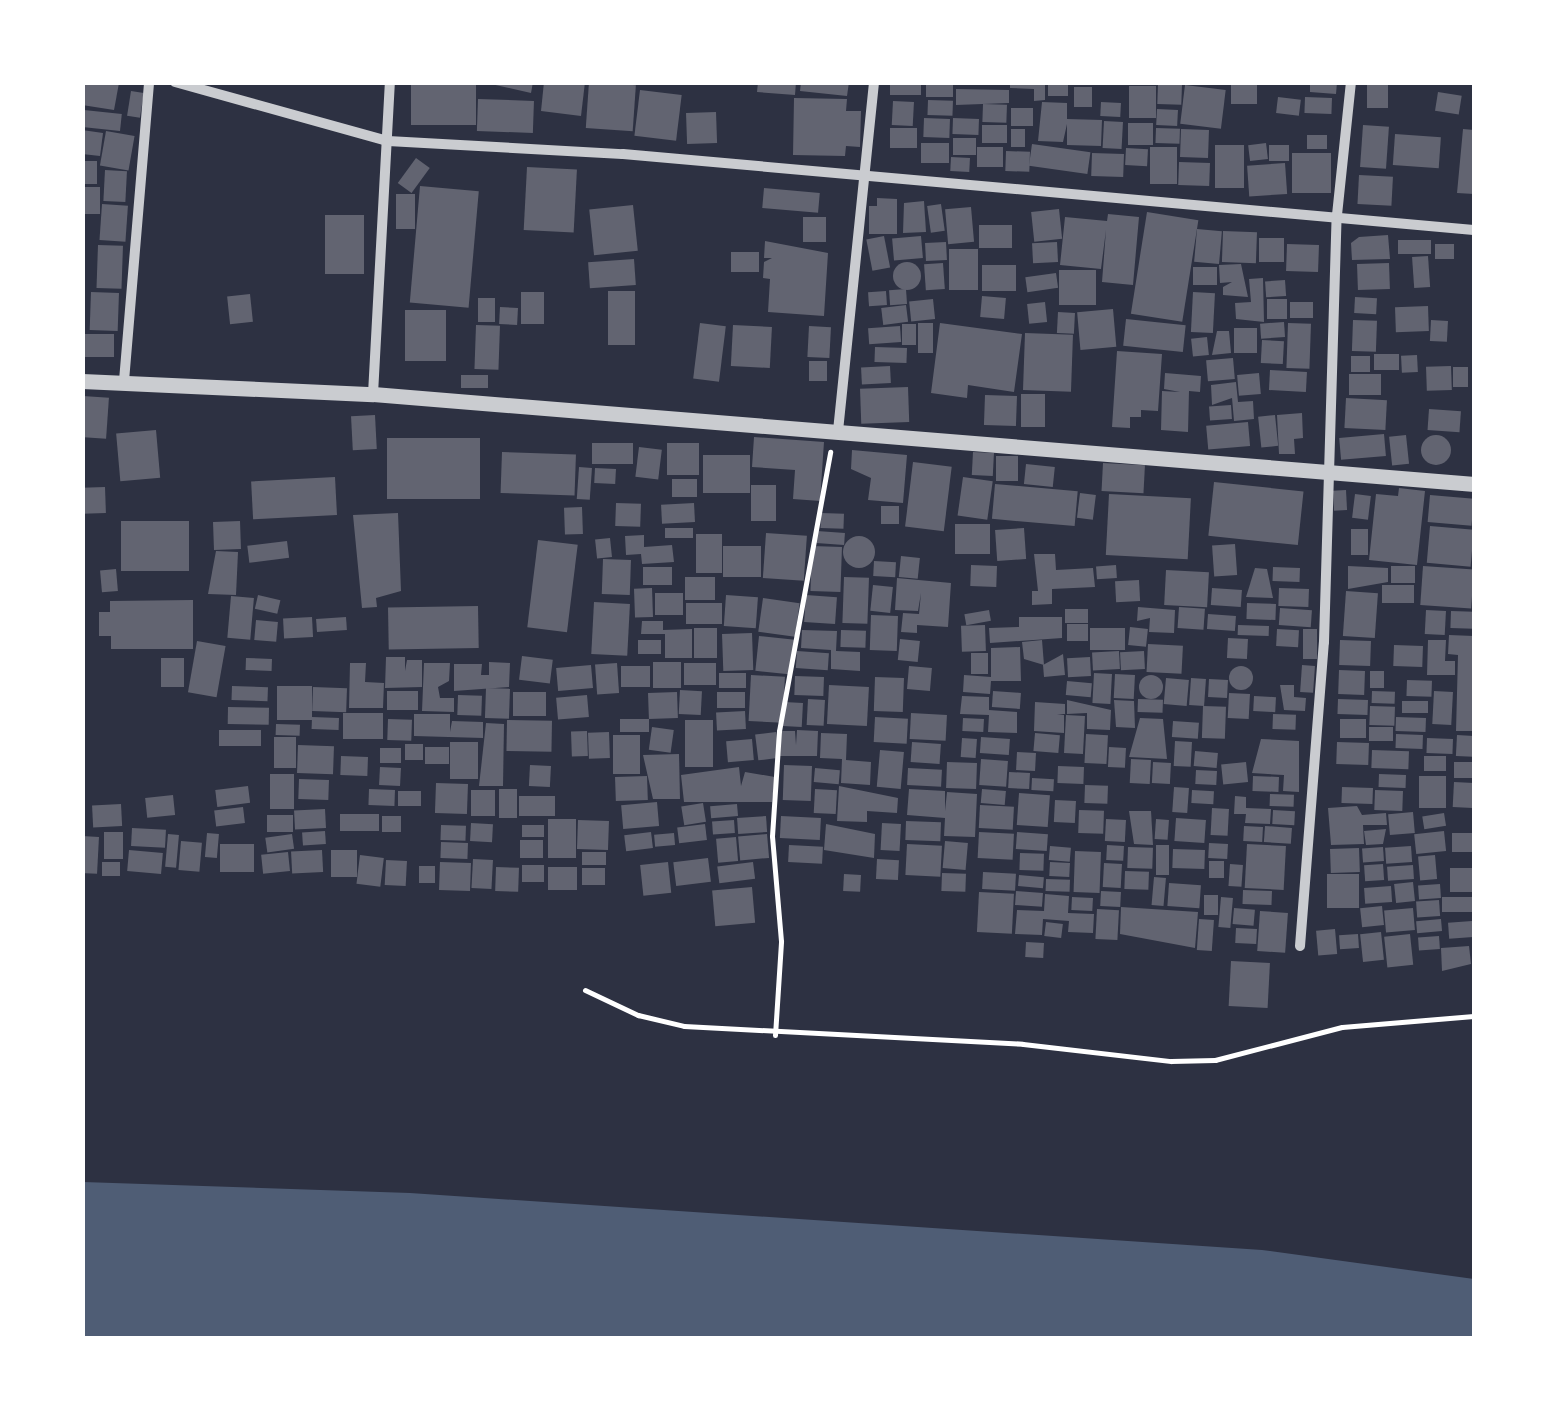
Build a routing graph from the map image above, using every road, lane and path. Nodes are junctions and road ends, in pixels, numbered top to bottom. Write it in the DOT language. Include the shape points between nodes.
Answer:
graph roads {
  1 [pos="149,82"];
  2 [pos="175,82"];
  3 [pos="390,82"];
  4 [pos="874,82"];
  5 [pos="1352,82"];
  6 [pos="388,141"];
  7 [pos="865,180"];
  8 [pos="1337,215"];
  9 [pos="1474,230"];
  10 [pos="82,381"];
  11 [pos="124,381"];
  12 [pos="374,394"];
  13 [pos="838,430"];
  14 [pos="1326,472"];
  15 [pos="1474,484"];
  16 [pos="1300,946"];
  17 [pos="585,990"];
  18 [pos="1474,1016"];
  19 [pos="775,1035"];
  1 -- 11 [label="street"];
  2 -- 6 [label="street"];
  3 -- 6 [label="street"];
  4 -- 7 [label="street"];
  5 -- 8 [label="street"];
  6 -- 7 [label="street" via="624,154"];
  6 -- 12 [label="street"];
  7 -- 8 [label="street"];
  7 -- 13 [label="street"];
  8 -- 9 [label="street"];
  8 -- 14 [label="street"];
  10 -- 11 [label="street"];
  11 -- 12 [label="street"];
  12 -- 13 [label="street"];
  13 -- 14 [label="street"];
  13 -- 19 [label="path" via="808,552 779,731 772,836 781,941"];
  14 -- 15 [label="street"];
  14 -- 16 [label="street" via="1324,642"];
  17 -- 19 [label="path" via="638,1015 684,1026"];
  18 -- 19 [label="path" via="1342,1027 1200,1060 1023,1044"];
}
